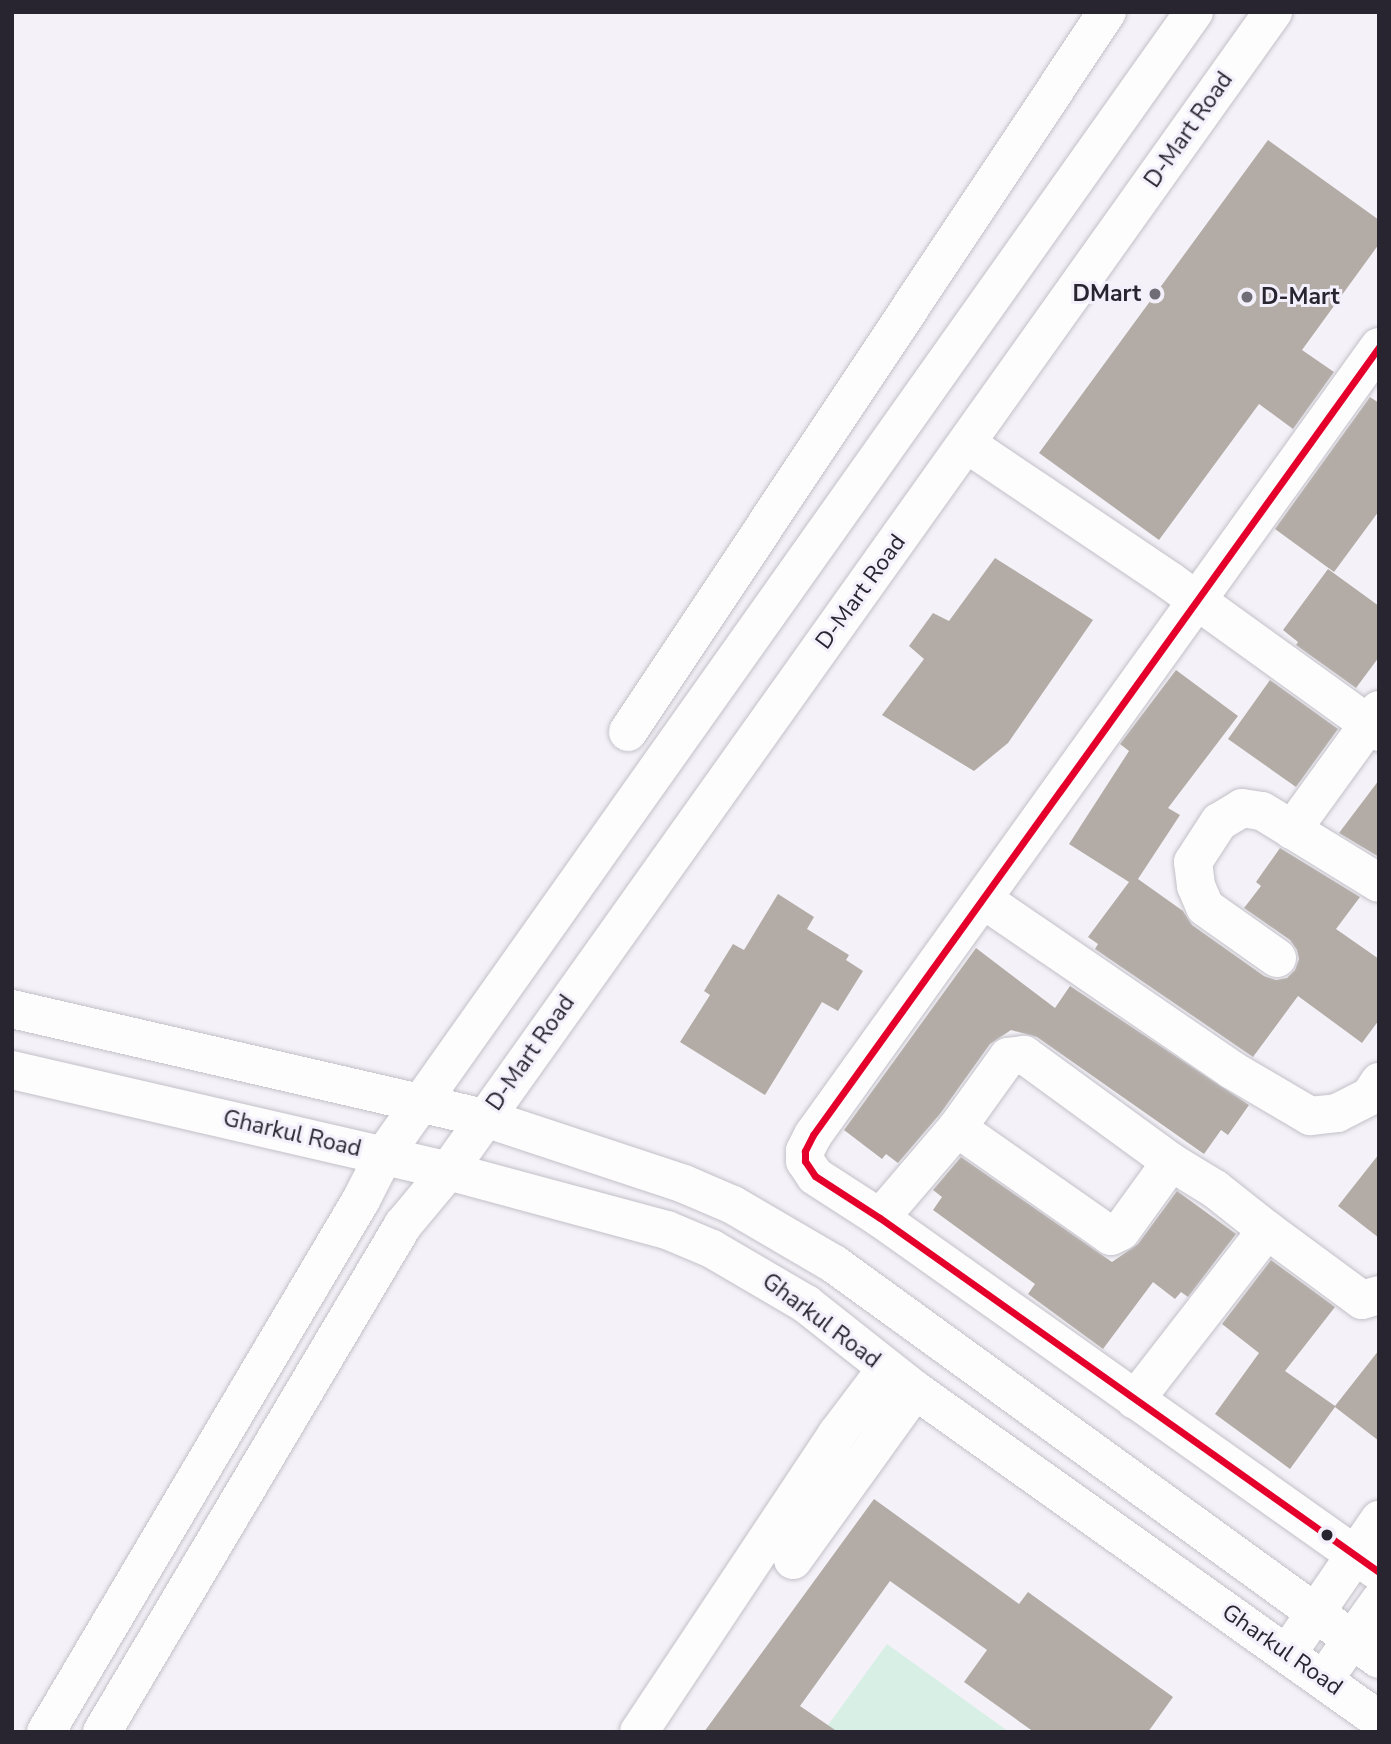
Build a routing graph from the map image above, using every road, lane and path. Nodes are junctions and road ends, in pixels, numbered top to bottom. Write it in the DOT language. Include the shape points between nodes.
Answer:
graph roads {
  1 [pos="1107,12"];
  2 [pos="1194,12"];
  3 [pos="1272,12"];
  4 [pos="1379,347"];
  5 [pos="967,444"];
  6 [pos="1197,601"];
  7 [pos="1375,722"];
  8 [pos="628,733"];
  9 [pos="1292,830"];
  10 [pos="1379,883"];
  11 [pos="984,900"];
  12 [pos="1278,958"];
  13 [pos="12,1009"];
  14 [pos="12,1070"];
  15 [pos="1379,1082"];
  16 [pos="422,1102"];
  17 [pos="485,1118"];
  18 [pos="957,1129"];
  19 [pos="384,1155"];
  20 [pos="1171,1161"];
  21 [pos="448,1171"];
  22 [pos="880,1218"];
  23 [pos="1268,1230"];
  24 [pos="1379,1295"];
  25 [pos="900,1380"];
  26 [pos="1135,1400"];
  27 [pos="852,1444"];
  28 [pos="1379,1520"];
  29 [pos="793,1560"];
  30 [pos="1367,1563"];
  31 [pos="1379,1602"];
  32 [pos="1314,1614"];
  33 [pos="1366,1649"];
  34 [pos="1287,1654"];
  35 [pos="1324,1679"];
  36 [pos="1379,1720"];
  37 [pos="46,1732"];
  38 [pos="102,1732"];
  39 [pos="639,1732"];
  1 -- 8 [label="street"];
  2 -- 16 [label="street"];
  3 -- 5 [label="street, D-Mart Road"];
  4 -- 6 [label="street"];
  5 -- 6 [label="street"];
  5 -- 17 [label="street, D-Mart Road"];
  6 -- 7 [label="street"];
  6 -- 11 [label="street"];
  7 -- 9 [label="street"];
  9 -- 10 [label="street"];
  9 -- 12 [label="street" via="1262,811 1242,808 1219,822 1193,862 1205,907"];
  11 -- 15 [label="street" via="1232,1070 1310,1116 1337,1113 1370,1096"];
  11 -- 22 [label="street" via="805,1151 808,1170"];
  13 -- 16 [label="street, Gharkul Road"];
  14 -- 19 [label="street, Gharkul Road"];
  16 -- 17 [label="street, Gharkul Road"];
  16 -- 19 [label="street"];
  17 -- 21 [label="street, D-Mart Road"];
  17 -- 32 [label="street, Gharkul Road" via="684,1184 785,1233"];
  18 -- 20 [label="street" via="1111,1236 1121,1231"];
  18 -- 20 [label="street" via="1008,1057 1024,1055"];
  18 -- 22 [label="street"];
  19 -- 21 [label="street, Gharkul Road"];
  19 -- 37 [label="street"];
  20 -- 23 [label="street"];
  21 -- 25 [label="street, Gharkul Road" via="667,1230 712,1249 806,1304"];
  21 -- 38 [label="street, D-Mart Road" via="403,1225"];
  22 -- 26 [label="street"];
  23 -- 24 [label="street" via="1362,1300"];
  23 -- 26 [label="street"];
  25 -- 27 [label="street"];
  25 -- 34 [label="street, Gharkul Road"];
  26 -- 30 [label="street"];
  27 -- 29 [label="street"];
  27 -- 39 [label="street"];
  28 -- 30 [label="street"];
  30 -- 32 [label="street"];
  31 -- 33 [label="street"];
  32 -- 33 [label="street, Gharkul Road"];
  32 -- 34 [label="street"];
  33 -- 35 [label="street"];
  34 -- 35 [label="street, Gharkul Road"];
  35 -- 36 [label="street, Gharkul Road"];
}
